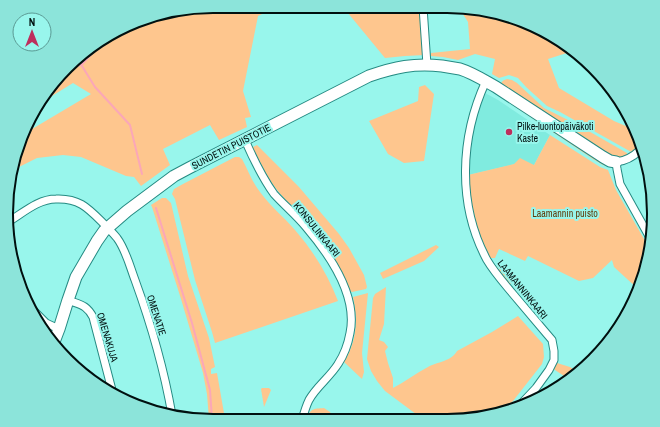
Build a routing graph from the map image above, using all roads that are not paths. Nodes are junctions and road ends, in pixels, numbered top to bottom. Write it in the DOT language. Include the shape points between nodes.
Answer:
graph roads {
  1 [pos="423,13"];
  2 [pos="427,65"];
  3 [pos="486,81"];
  4 [pos="245,140"];
  5 [pos="637,153"];
  6 [pos="616,162"];
  7 [pos="13,219"];
  8 [pos="107,227"];
  9 [pos="646,231"];
  10 [pos="68,300"];
  11 [pos="45,322"];
  12 [pos="59,329"];
  13 [pos="56,338"];
  14 [pos="111,386"];
  15 [pos="528,396"];
  16 [pos="171,409"];
  17 [pos="304,414"];
  1 -- 2 [label="street"];
  2 -- 3 [label="street, SUNDETIN PUISTOTIE" via="451,67"];
  2 -- 4 [label="street, SUNDETIN PUISTOTIE" via="398,67 369,76"];
  3 -- 6 [label="street, SUNDETIN PUISTOTIE" via="603,157"];
  3 -- 15 [label="street, LAAMANNINKAARI" via="473,117 466,149 466,192 476,235 487,260 552,340 554,360"];
  4 -- 8 [label="street, SUNDETIN PUISTOTIE" via="174,176"];
  4 -- 17 [label="street, KONSULINKAARI" via="274,193 324,250 348,296 351,324 344,354 310,399"];
  5 -- 6 [label="street" via="628,159"];
  6 -- 9 [label="street" via="620,184"];
  7 -- 8 [label="street, OMENATIE" via="41,202 56,198 73,200 91,210"];
  8 -- 10 [label="street, SUNDETIN PUISTOTIE" via="76,277"];
  8 -- 16 [label="street, OMENATIE" via="118,239 126,256 148,316"];
  10 -- 12 [label="street, SUNDETIN PUISTOTIE"];
  10 -- 14 [label="street, OMENAKUJA" via="88,309 92,317"];
  11 -- 12 [label="street"];
  12 -- 13 [label="street, SUNDETIN PUISTOTIE"];
}
